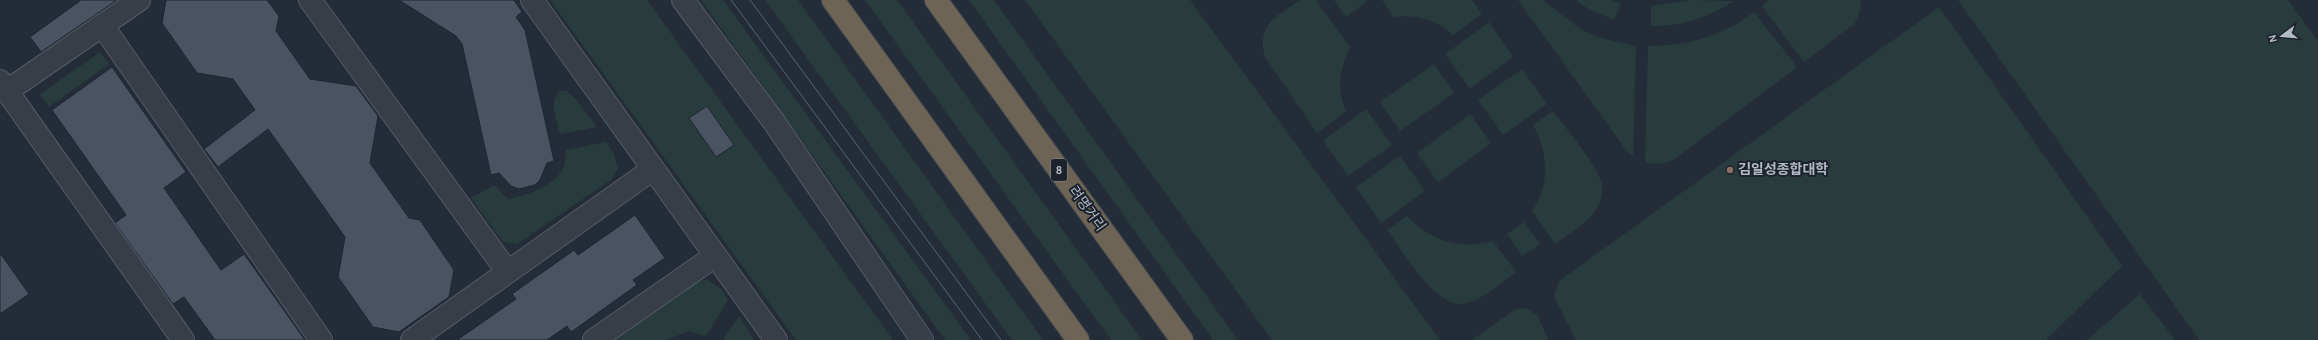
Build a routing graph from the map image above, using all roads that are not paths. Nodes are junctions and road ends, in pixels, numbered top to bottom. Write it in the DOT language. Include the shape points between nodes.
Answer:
graph roads {
  1 [pos="139,0"];
  2 [pos="310,0"];
  3 [pos="532,0"];
  4 [pos="683,0"];
  5 [pos="833,0"];
  6 [pos="936,0"];
  7 [pos="102,25"];
  8 [pos="3,86"];
  9 [pos="653,169"];
  10 [pos="715,256"];
  11 [pos="507,271"];
  12 [pos="182,340"];
  13 [pos="321,340"];
  14 [pos="412,340"];
  15 [pos="594,340"];
  16 [pos="776,340"];
  17 [pos="922,340"];
  18 [pos="1078,340"];
  19 [pos="1182,340"];
  1 -- 7 [label="street"];
  2 -- 11 [label="street"];
  3 -- 9 [label="street"];
  4 -- 17 [label="street" via="774,122"];
  5 -- 18 [label="highway"];
  6 -- 19 [label="highway, 려명거리 / 8"];
  7 -- 8 [label="street"];
  7 -- 13 [label="street"];
  8 -- 12 [label="street"];
  9 -- 10 [label="street"];
  9 -- 11 [label="street"];
  10 -- 15 [label="street"];
  10 -- 16 [label="street"];
  11 -- 14 [label="street"];
}
